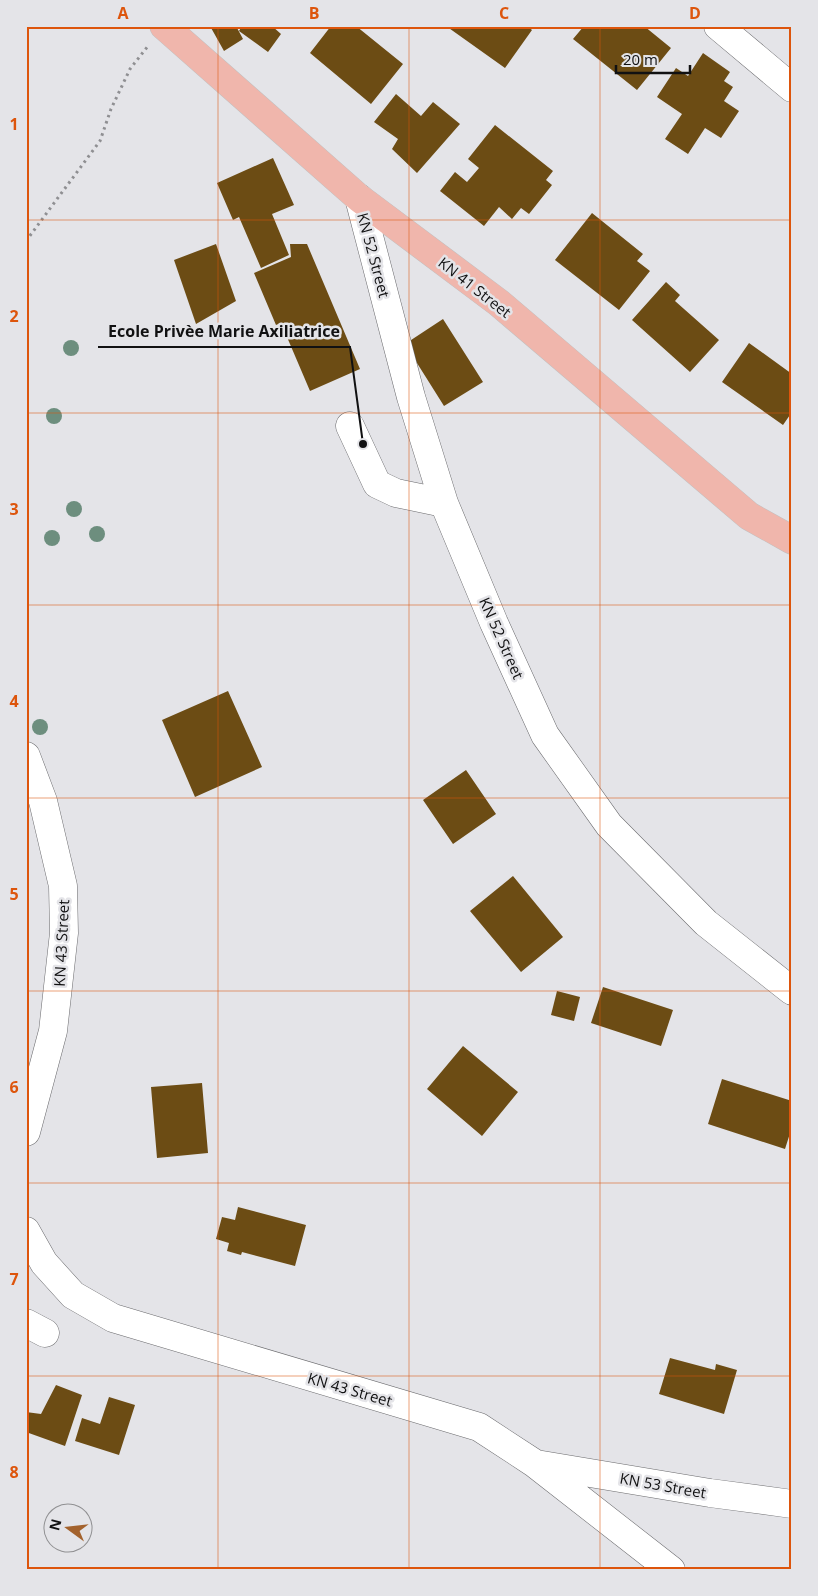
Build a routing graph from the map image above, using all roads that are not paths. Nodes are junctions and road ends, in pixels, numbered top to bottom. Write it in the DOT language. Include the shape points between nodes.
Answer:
graph roads {
  1 [pos="718,26"];
  2 [pos="159,33"];
  3 [pos="792,88"];
  4 [pos="359,198"];
  5 [pos="350,426"];
  6 [pos="444,503"];
  7 [pos="792,540"];
  8 [pos="26,756"];
  9 [pos="792,991"];
  10 [pos="26,1132"];
  11 [pos="26,1230"];
  12 [pos="534,1463"];
  13 [pos="792,1504"];
  14 [pos="671,1570"];
  1 -- 3 [label="street"];
  2 -- 4 [label="main road, KN 41 Street"];
  4 -- 6 [label="street, KN 52 Street" via="411,397"];
  4 -- 7 [label="main road, KN 41 Street" via="498,303 749,516"];
  5 -- 6 [label="street" via="377,484 396,494"];
  6 -- 9 [label="street, KN 52 Street" via="494,623 546,735 586,792 609,824 706,923"];
  8 -- 10 [label="street, KN 43 Street" via="43,801 63,886 64,933 53,1031"];
  11 -- 12 [label="street, KN 43 Street" via="44,1262 73,1295 113,1318 479,1427"];
  12 -- 13 [label="street, KN 53 Street"];
  12 -- 14 [label="street, KN 43 Street"];
}
